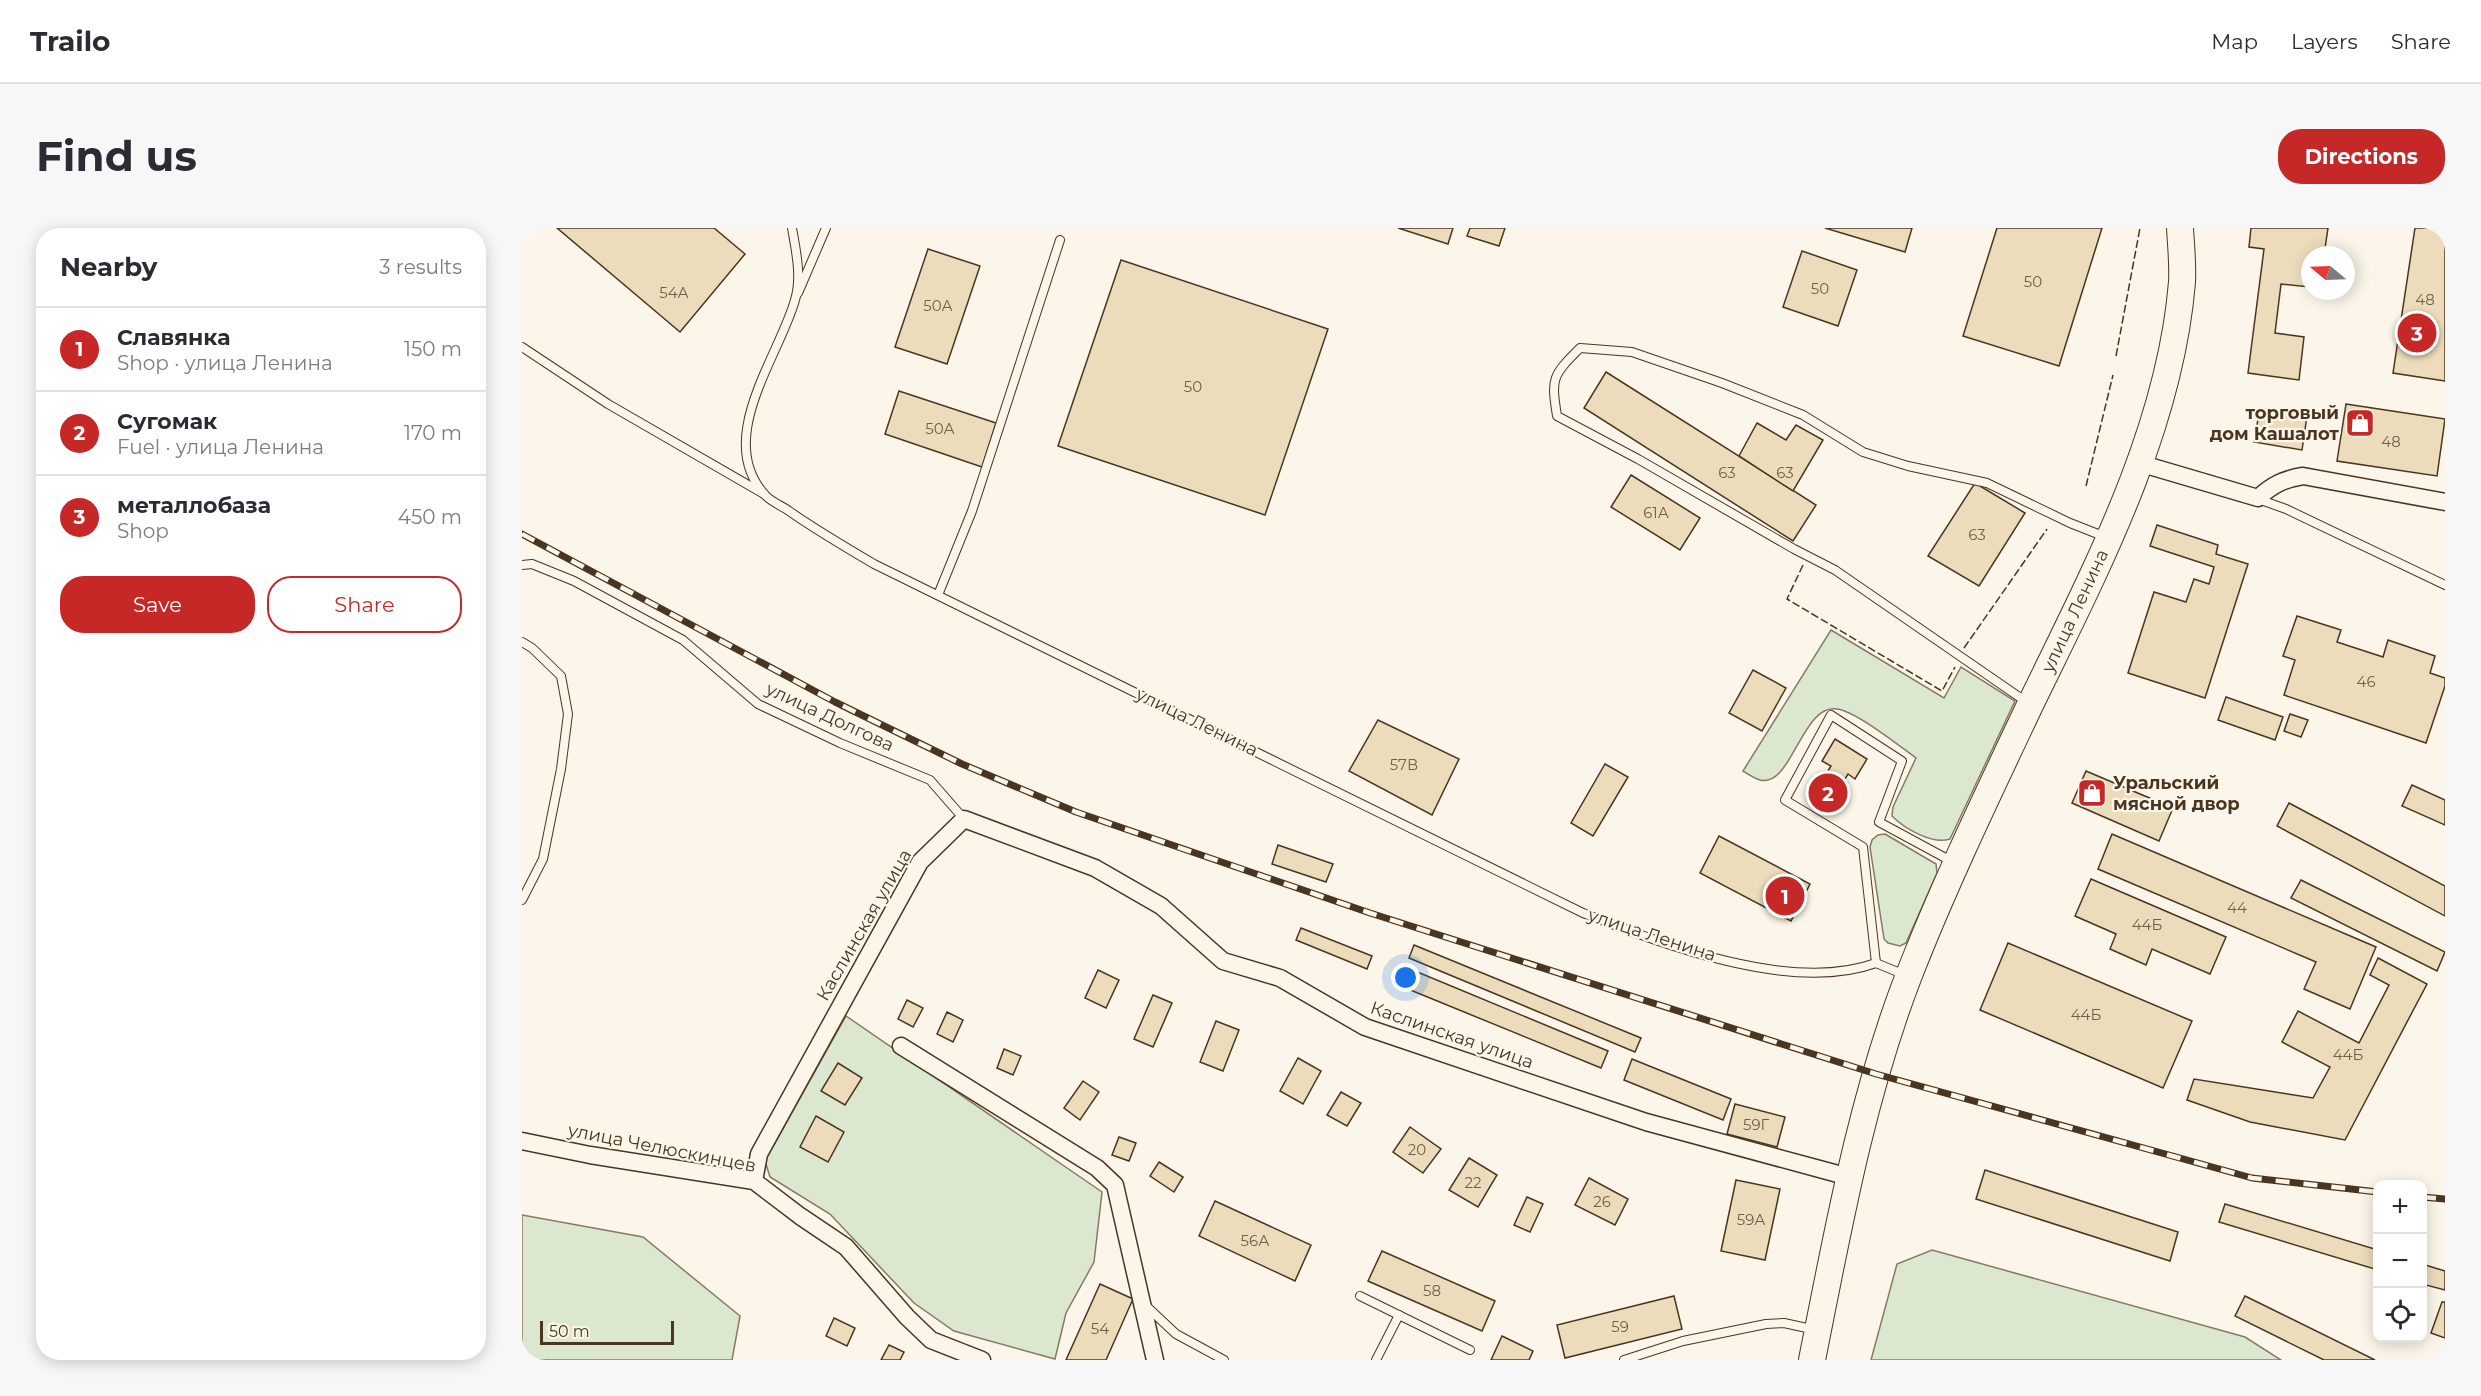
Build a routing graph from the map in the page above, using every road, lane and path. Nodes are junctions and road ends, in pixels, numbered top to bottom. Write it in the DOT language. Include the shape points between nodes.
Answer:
graph roads {
  1 [pos="792,228"];
  2 [pos="826,228"];
  3 [pos="2180,228"];
  4 [pos="1060,240"];
  5 [pos="796,299"];
  6 [pos="522,347"];
  7 [pos="2139,463"];
  8 [pos="766,496"];
  9 [pos="2258,498"];
  10 [pos="2445,502"];
  11 [pos="2108,538"];
  12 [pos="522,565"];
  13 [pos="2445,585"];
  14 [pos="938,595"];
  15 [pos="522,642"];
  16 [pos="2031,705"];
  17 [pos="964,819"];
  18 [pos="1956,864"];
  19 [pos="522,900"];
  20 [pos="1876,963"];
  21 [pos="1909,977"];
  22 [pos="901,1046"];
  23 [pos="522,1141"];
  24 [pos="1849,1177"];
  25 [pos="754,1181"];
  26 [pos="1360,1296"];
  27 [pos="1142,1301"];
  28 [pos="1399,1315"];
  29 [pos="1818,1330"];
  30 [pos="1470,1350"];
  31 [pos="982,1360"];
  32 [pos="1155,1360"];
  33 [pos="1224,1360"];
  34 [pos="1376,1360"];
  35 [pos="1624,1360"];
  36 [pos="1812,1360"];
  1 -- 5 [label="lane, улица Ленина" via="798,263"];
  2 -- 5 [label="lane"];
  3 -- 7 [label="main road, улица Ленина" via="2182,279 2176,333"];
  4 -- 14 [label="lane" via="972,511"];
  5 -- 8 [label="lane, улица Ленина" via="751,407 746,440 750,472"];
  6 -- 8 [label="lane" via="608,404"];
  7 -- 9 [label="street"];
  7 -- 11 [label="main road, улица Ленина"];
  8 -- 14 [label="lane, улица Ленина" via="874,564"];
  9 -- 10 [label="street" via="2272,486 2303,476"];
  9 -- 13 [label="lane"];
  11 -- 16 [label="main road, улица Ленина"];
  11 -- 16 [label="lane" via="1987,483 1863,452 1803,415 1632,352 1580,348 1563,365 1552,385 1557,416 1835,570"];
  12 -- 17 [label="lane, улица Долгова" via="532,564 574,581 683,640 758,704 930,780"];
  14 -- 20 [label="lane, улица Ленина" via="1582,913 1691,951 1769,969 1814,972"];
  15 -- 19 [label="lane" via="561,676 568,714 543,859"];
  16 -- 18 [label="main road, улица Ленина"];
  17 -- 24 [label="street, Каслинская улица" via="1095,868 1161,906 1223,960 1280,978 1365,1028 1646,1122"];
  17 -- 25 [label="street, Каслинская улица" via="920,862 759,1154"];
  18 -- 20 [label="lane" via="1879,822 1902,760 1831,716 1785,800 1863,847"];
  18 -- 21 [label="main road, улица Ленина"];
  20 -- 21 [label="lane"];
  21 -- 24 [label="main road, улица Ленина" via="1873,1084"];
  22 -- 27 [label="street" via="1097,1168 1115,1185"];
  23 -- 25 [label="street, улица Челюскинцев"];
  24 -- 29 [label="main road, улица Ленина"];
  25 -- 31 [label="street, улица Челюскинцев" via="846,1247 932,1340"];
  26 -- 28 [label="lane"];
  27 -- 32 [label="street"];
  27 -- 33 [label="lane" via="1176,1334"];
  28 -- 30 [label="lane"];
  28 -- 34 [label="lane"];
  29 -- 35 [label="lane" via="1784,1323 1766,1324 1683,1341"];
  29 -- 36 [label="main road, улица Ленина"];
}
